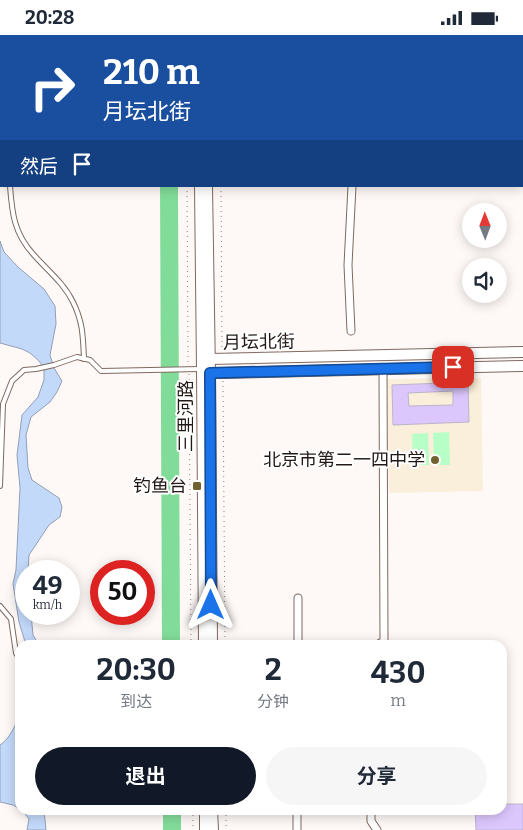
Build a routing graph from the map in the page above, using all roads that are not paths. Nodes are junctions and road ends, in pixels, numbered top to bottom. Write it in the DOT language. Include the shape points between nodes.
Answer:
graph roads {
  1 [pos="10,187"];
  2 [pos="200,187"];
  3 [pos="207,187"];
  4 [pos="352,187"];
  5 [pos="351,331"];
  6 [pos="523,352"];
  7 [pos="84,359"];
  8 [pos="210,359"];
  9 [pos="523,365"];
  10 [pos="383,369"];
  11 [pos="206,371"];
  12 [pos="0,486"];
  13 [pos="298,598"];
  14 [pos="0,605"];
  15 [pos="204,640"];
  16 [pos="212,640"];
  17 [pos="298,640"];
  18 [pos="384,640"];
  19 [pos="15,646"];
  20 [pos="205,815"];
  21 [pos="212,815"];
  22 [pos="297,815"];
  23 [pos="371,815"];
  24 [pos="205,830"];
  25 [pos="213,830"];
  26 [pos="297,830"];
  27 [pos="377,830"];
  1 -- 7 [label="lane" via="14,222 22,238 73,302 83,329"];
  2 -- 11 [label="main road, 三里河路"];
  3 -- 8 [label="main road, 三里河路"];
  4 -- 5 [label="street" via="348,265"];
  6 -- 8 [label="main road, 月坛北街"];
  7 -- 11 [label="lane" via="90,360 101,371"];
  7 -- 12 [label="lane" via="77,357 24,370 12,381 3,404"];
  8 -- 11 [label="main road, 三里河路"];
  9 -- 10 [label="main road, 月坛北街"];
  10 -- 11 [label="main road, 月坛北街"];
  10 -- 18 [label="street"];
  11 -- 15 [label="main road, 三里河路"];
  11 -- 16 [label="main road, 三里河路"];
  13 -- 17 [label="street"];
  14 -- 19 [label="lane" via="11,619"];
  20 -- 24 [label="main road"];
  21 -- 25 [label="main road"];
  22 -- 26 [label="street"];
  23 -- 27 [label="street"];
}
